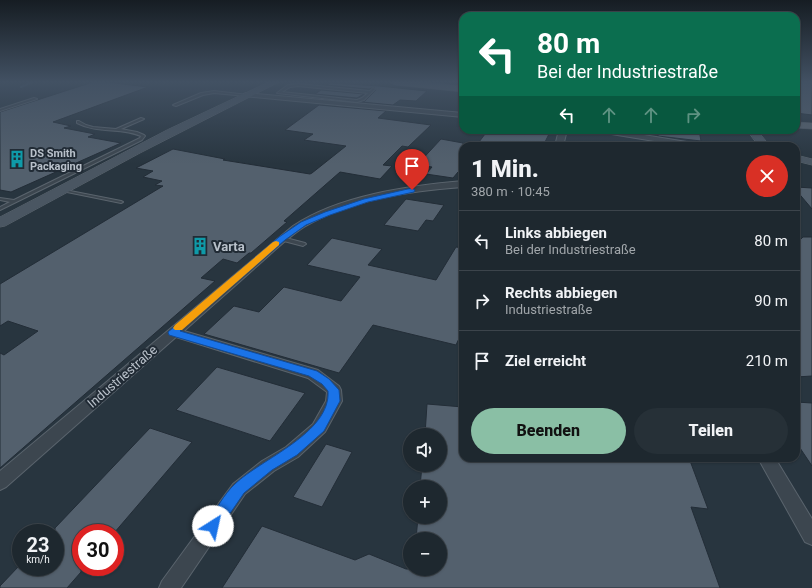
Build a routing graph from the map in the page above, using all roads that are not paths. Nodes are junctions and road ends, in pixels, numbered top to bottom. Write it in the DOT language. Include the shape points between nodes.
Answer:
graph roads {
  1 [pos="218,109"];
  2 [pos="412,109"];
  3 [pos="459,115"];
  4 [pos="142,118"];
  5 [pos="78,122"];
  6 [pos="800,125"];
  7 [pos="812,126"];
  8 [pos="115,130"];
  9 [pos="624,134"];
  10 [pos="674,142"];
  11 [pos="800,159"];
  12 [pos="812,162"];
  13 [pos="459,184"];
  14 [pos="62,190"];
  15 [pos="0,199"];
  16 [pos="15,202"];
  17 [pos="121,202"];
  18 [pos="0,209"];
  19 [pos="0,223"];
  20 [pos="282,239"];
  21 [pos="304,244"];
  22 [pos="173,332"];
  23 [pos="768,462"];
  24 [pos="0,482"];
  25 [pos="812,536"];
  26 [pos="169,588"];
  1 -- 14 [label="main road"];
  2 -- 3 [label="street"];
  4 -- 8 [label="lane"];
  5 -- 8 [label="lane" via="83,126"];
  6 -- 7 [label="main road"];
  8 -- 16 [label="lane" via="143,136"];
  9 -- 10 [label="street"];
  11 -- 12 [label="main road"];
  13 -- 20 [label="street, Industriestraße" via="366,200 318,217"];
  14 -- 17 [label="lane"];
  14 -- 19 [label="main road"];
  15 -- 16 [label="lane"];
  16 -- 18 [label="lane"];
  20 -- 21 [label="lane"];
  20 -- 22 [label="street, Industriestraße"];
  22 -- 24 [label="street, Industriestraße"];
  22 -- 26 [label="street" via="313,374 334,390 334,401 319,428 292,452 268,466 239,489"];
  23 -- 25 [label="street"];
}
